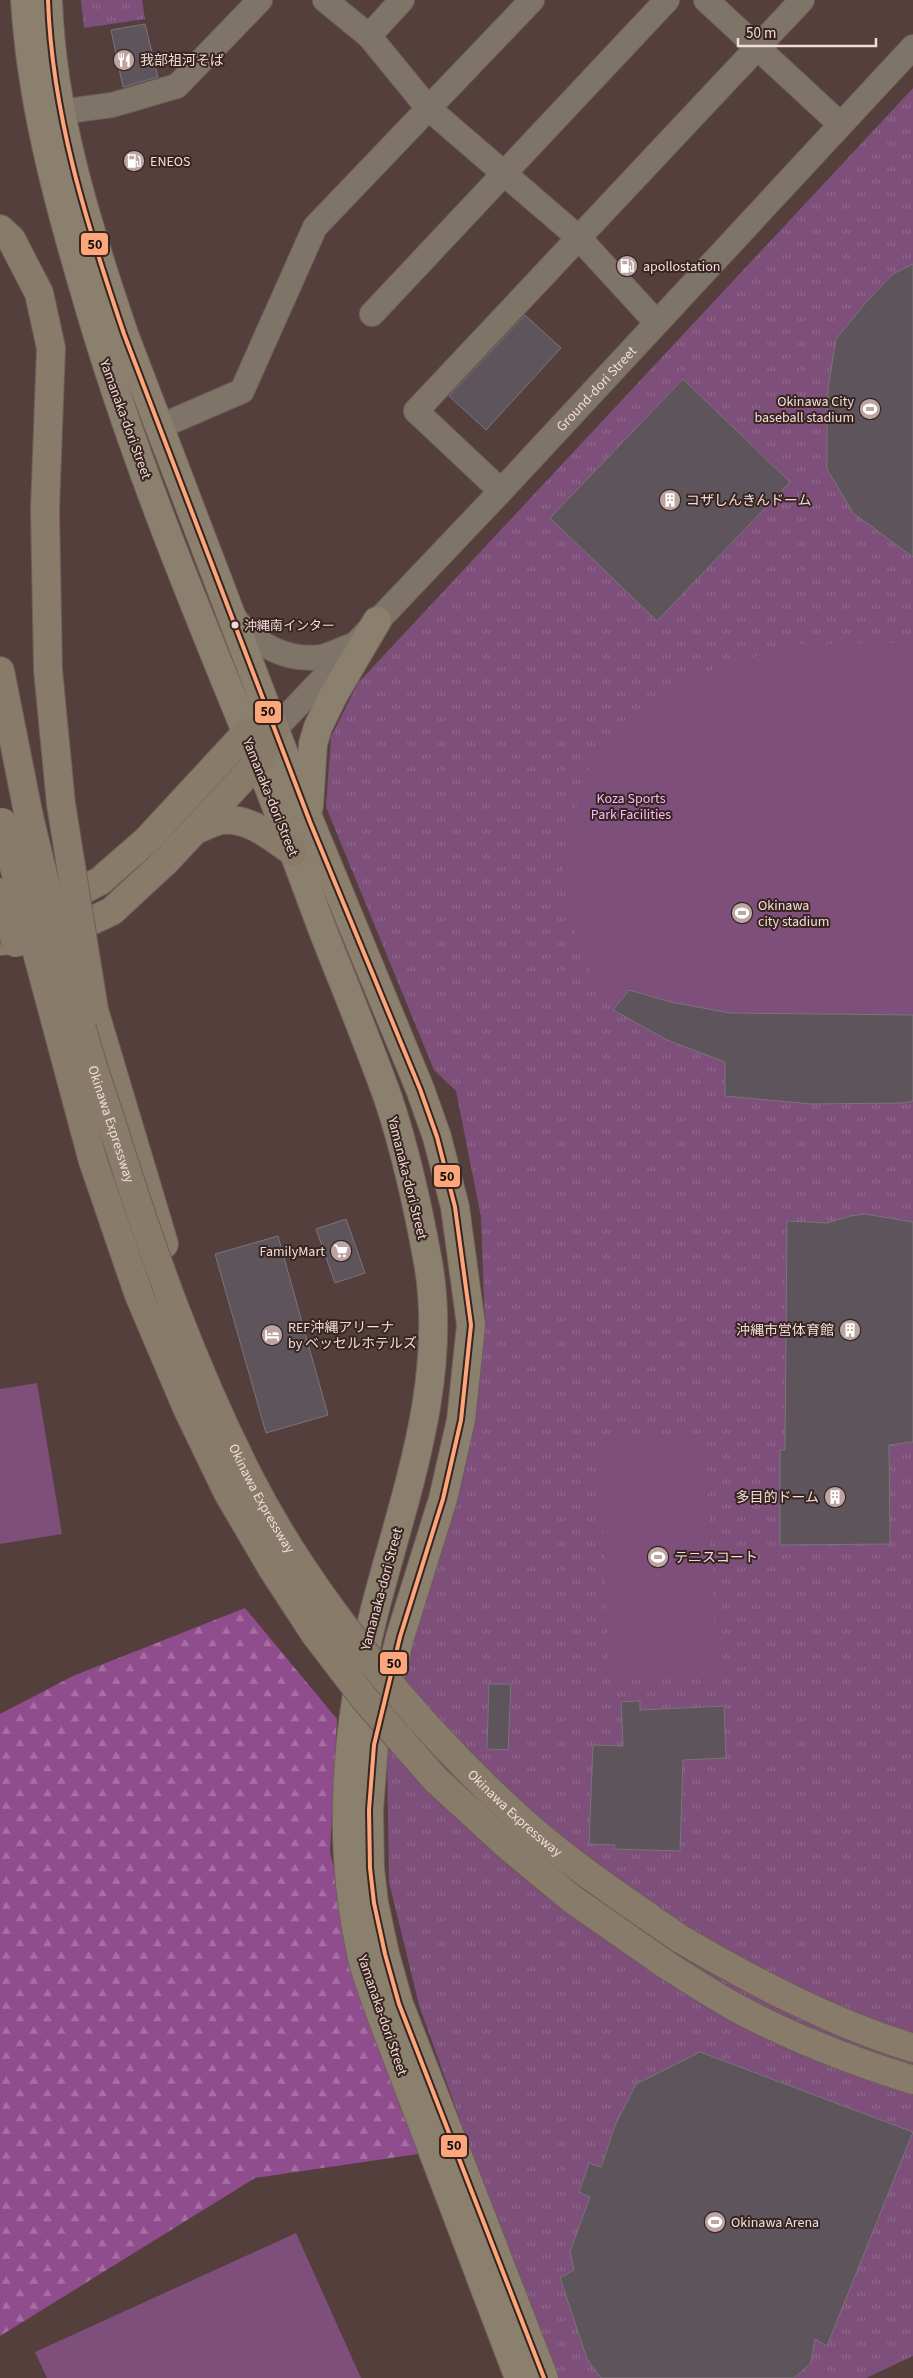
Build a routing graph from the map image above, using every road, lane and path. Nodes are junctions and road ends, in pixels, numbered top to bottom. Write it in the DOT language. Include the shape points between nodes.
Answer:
graph roads {
  1 [pos="25,0"];
  2 [pos="48,0"];
  3 [pos="260,0"];
  4 [pos="325,0"];
  5 [pos="402,0"];
  6 [pos="532,0"];
  7 [pos="667,0"];
  8 [pos="706,0"];
  9 [pos="802,0"];
  10 [pos="369,36"];
  11 [pos="913,47"];
  12 [pos="758,48"];
  13 [pos="428,108"];
  14 [pos="60,112"];
  15 [pos="840,124"];
  16 [pos="504,174"];
  17 [pos="0,229"];
  18 [pos="579,238"];
  19 [pos="372,314"];
  20 [pos="656,322"];
  21 [pos="159,427"];
  22 [pos="501,492"];
  23 [pos="230,613"];
  24 [pos="377,621"];
  25 [pos="354,645"];
  26 [pos="0,671"];
  27 [pos="275,729"];
  28 [pos="246,733"];
  29 [pos="258,762"];
  30 [pos="1,817"];
  31 [pos="310,822"];
  32 [pos="193,830"];
  33 [pos="293,852"];
  34 [pos="0,892"];
  35 [pos="0,908"];
  36 [pos="0,941"];
  37 [pos="93,1161"];
  38 [pos="210,1395"];
  39 [pos="913,2048"];
  40 [pos="913,2080"];
  41 [pos="519,2378"];
  42 [pos="544,2378"];
  1 -- 28 [label="main road, Yamanaka-dori Street" via="39,115 54,185 104,358 135,447"];
  2 -- 14 [label="main road, Yamanaka-dori Street"];
  3 -- 14 [label="street" via="177,86 112,105"];
  4 -- 10 [label="street"];
  5 -- 10 [label="street"];
  6 -- 13 [label="street"];
  7 -- 16 [label="street"];
  8 -- 12 [label="street"];
  9 -- 12 [label="street"];
  10 -- 13 [label="street"];
  11 -- 15 [label="street, Ground-dori Street"];
  12 -- 15 [label="street"];
  12 -- 18 [label="street"];
  13 -- 16 [label="street"];
  13 -- 21 [label="street" via="315,227 242,391"];
  14 -- 21 [label="main road, Yamanaka-dori Street" via="98,258"];
  15 -- 20 [label="street, Ground-dori Street"];
  16 -- 18 [label="street"];
  16 -- 19 [label="street"];
  17 -- 38 [label="highway, bridge" via="11,239 39,293 51,348 45,509 48,670 61,804 94,1010"];
  18 -- 20 [label="street"];
  18 -- 22 [label="street" via="416,411"];
  20 -- 22 [label="street, Ground-dori Street"];
  21 -- 23 [label="main road, Yamanaka-dori Street"];
  22 -- 24 [label="street, Ground-dori Street"];
  23 -- 25 [label="street" via="245,632 284,654 322,657"];
  23 -- 27 [label="main road, Yamanaka-dori Street"];
  24 -- 25 [label="street, Ground-dori Street"];
  24 -- 31 [label="main road" via="318,727 310,772"];
  25 -- 27 [label="street, Ground-dori Street"];
  26 -- 38 [label="highway, Okinawa Expressway, bridge" via="29,817 81,1027 140,1216"];
  27 -- 28 [label="highway"];
  27 -- 29 [label="highway"];
  27 -- 31 [label="main road, Yamanaka-dori Street"];
  28 -- 29 [label="main road, Yamanaka-dori Street"];
  28 -- 35 [label="highway" via="147,840 100,881 57,904 14,910"];
  29 -- 32 [label="highway"];
  29 -- 33 [label="main road, Yamanaka-dori Street"];
  30 -- 37 [label="highway, Okinawa Expressway, bridge"];
  31 -- 42 [label="main road, Yamanaka-dori Street" via="437,1137 455,1207 471,1325 461,1420 443,1499 400,1637 374,1746 369,1810 374,1903 400,2004"];
  32 -- 33 [label="highway" via="221,820 238,821 257,827"];
  32 -- 36 [label="highway" via="112,911 60,936"];
  33 -- 41 [label="main road, Yamanaka-dori Street" via="388,1100 406,1157 432,1291 432,1365 422,1435 358,1683 346,1787 345,1838 352,1904 363,1962 382,2018"];
  34 -- 37 [label="highway, bridge" via="46,1038"];
  37 -- 40 [label="highway, Okinawa Expressway, bridge" via="139,1295 186,1408 228,1493 315,1634 364,1698 436,1780 572,1899 665,1964 733,2006 799,2038 872,2068"];
  38 -- 39 [label="highway, Okinawa Expressway, bridge" via="250,1478 291,1550 337,1616 456,1757 524,1823 587,1874 679,1938 747,1978 804,2006"];
}
